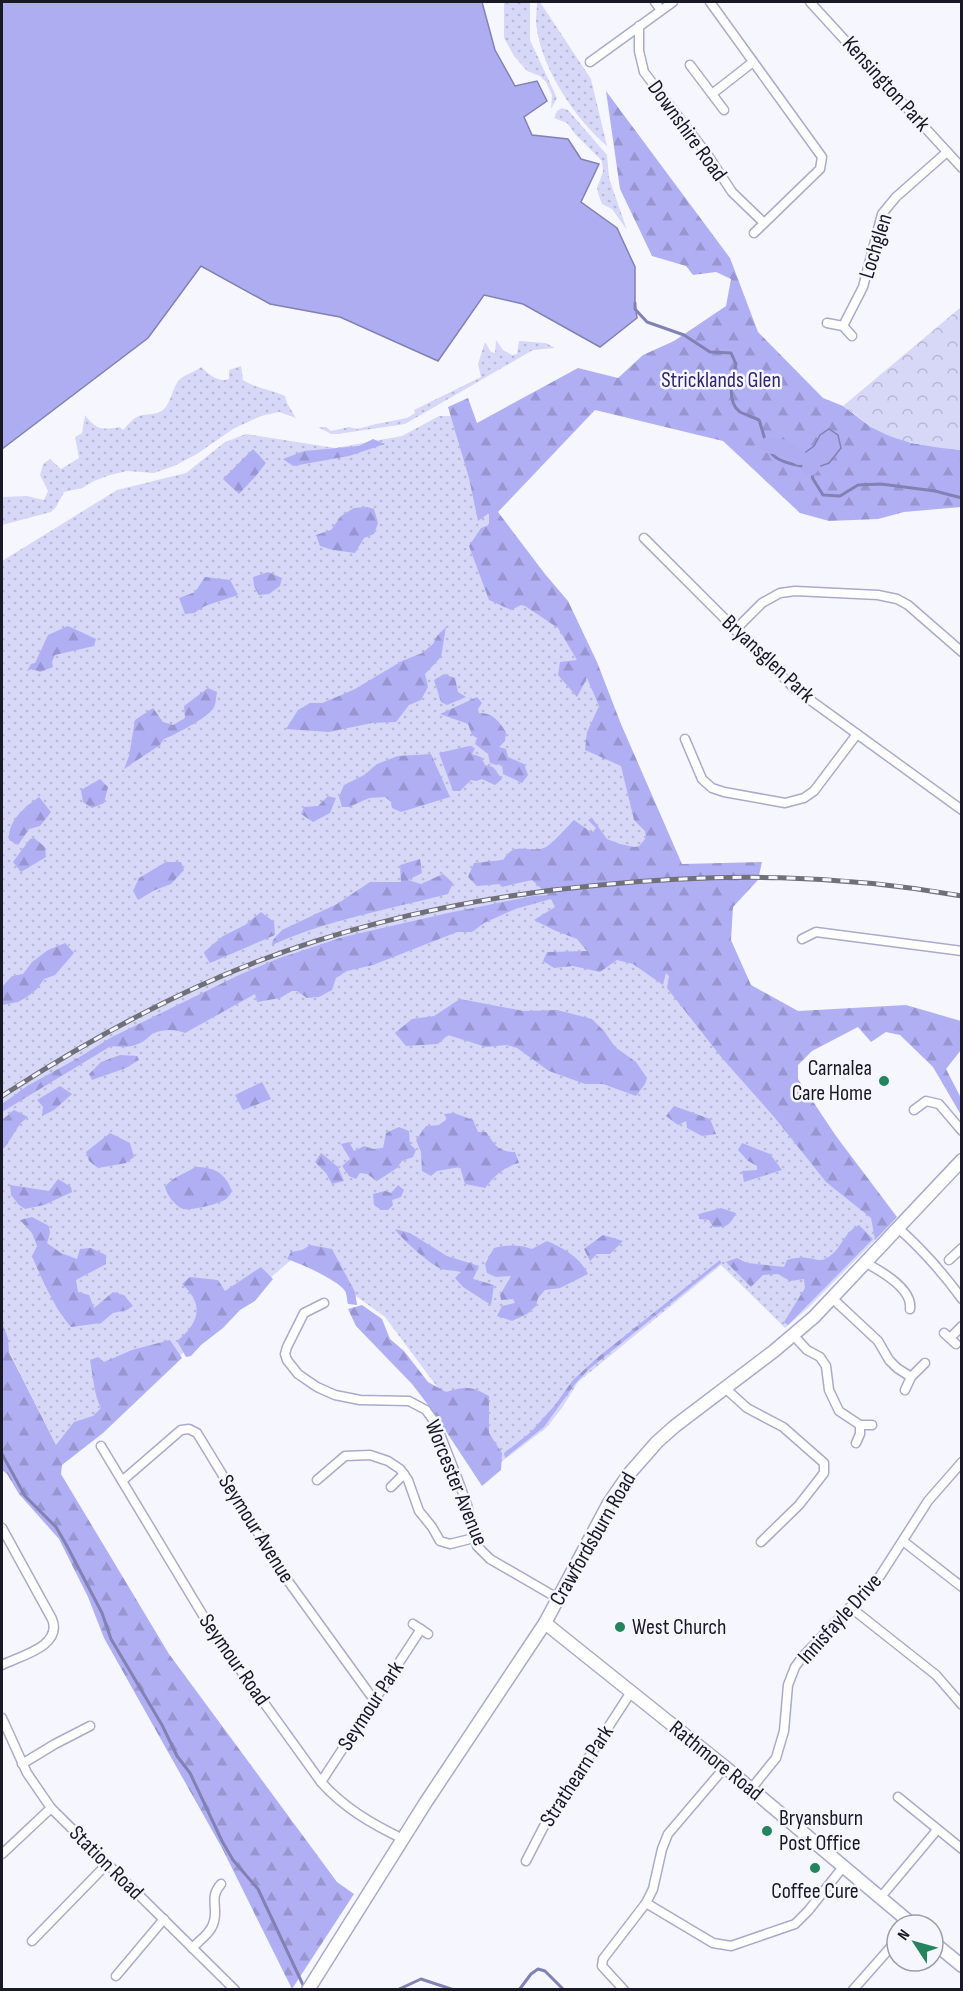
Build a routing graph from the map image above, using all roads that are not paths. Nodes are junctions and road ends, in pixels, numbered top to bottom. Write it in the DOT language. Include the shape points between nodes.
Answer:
graph roads {
  1 [pos="655,2"];
  2 [pos="673,2"];
  3 [pos="710,2"];
  4 [pos="810,2"];
  5 [pos="661,10"];
  6 [pos="639,26"];
  7 [pos="590,62"];
  8 [pos="753,62"];
  9 [pos="690,65"];
  10 [pos="712,94"];
  11 [pos="724,110"];
  12 [pos="947,152"];
  13 [pos="962,168"];
  14 [pos="764,224"];
  15 [pos="754,233"];
  16 [pos="827,323"];
  17 [pos="843,326"];
  18 [pos="852,336"];
  19 [pos="644,538"];
  20 [pos="735,630"];
  21 [pos="962,652"];
  22 [pos="857,734"];
  23 [pos="686,739"];
  24 [pos="962,810"];
  25 [pos="802,939"];
  26 [pos="962,951"];
  27 [pos="914,1110"];
  28 [pos="962,1131"];
  29 [pos="959,1166"];
  30 [pos="898,1228"];
  31 [pos="962,1248"];
  32 [pos="962,1262"];
  33 [pos="866,1263"];
  34 [pos="832,1298"];
  35 [pos="962,1299"];
  36 [pos="324,1303"];
  37 [pos="910,1309"];
  38 [pos="962,1326"];
  39 [pos="794,1336"];
  40 [pos="950,1338"];
  41 [pos="925,1363"];
  42 [pos="911,1377"];
  43 [pos="725,1388"];
  44 [pos="905,1390"];
  45 [pos="860,1425"];
  46 [pos="872,1425"];
  47 [pos="856,1443"];
  48 [pos="101,1446"];
  49 [pos="962,1462"];
  50 [pos="404,1474"];
  51 [pos="317,1480"];
  52 [pos="122,1481"];
  53 [pos="390,1487"];
  54 [pos="2,1528"];
  55 [pos="474,1538"];
  56 [pos="903,1541"];
  57 [pos="761,1542"];
  58 [pos="962,1587"];
  59 [pos="559,1599"];
  60 [pos="850,1607"];
  61 [pos="545,1623"];
  62 [pos="421,1629"];
  63 [pos="2,1665"];
  64 [pos="631,1692"];
  65 [pos="374,1700"];
  66 [pos="962,1706"];
  67 [pos="2,1718"];
  68 [pos="90,1725"];
  69 [pos="12,1741"];
  70 [pos="2,1746"];
  71 [pos="22,1764"];
  72 [pos="725,1767"];
  73 [pos="321,1782"];
  74 [pos="751,1789"];
  75 [pos="898,1797"];
  76 [pos="51,1808"];
  77 [pos="937,1830"];
  78 [pos="403,1839"];
  79 [pos="962,1849"];
  80 [pos="2,1854"];
  81 [pos="526,1861"];
  82 [pos="107,1864"];
  83 [pos="843,1867"];
  84 [pos="221,1884"];
  85 [pos="880,1898"];
  86 [pos="646,1903"];
  87 [pos="898,1913"];
  88 [pos="164,1919"];
  89 [pos="32,1941"];
  90 [pos="192,1948"];
  91 [pos="945,1952"];
  92 [pos="885,1953"];
  93 [pos="962,1966"];
  94 [pos="116,1976"];
  95 [pos="235,1989"];
  96 [pos="308,1989"];
  97 [pos="624,1989"];
  98 [pos="852,1989"];
  1 -- 5 [label="street"];
  2 -- 5 [label="street"];
  3 -- 8 [label="street"];
  4 -- 12 [label="street, Kensington Park"];
  5 -- 6 [label="street"];
  6 -- 7 [label="street"];
  6 -- 14 [label="street, Downshire Road" via="644,72 732,192"];
  8 -- 10 [label="street"];
  8 -- 14 [label="street" via="823,161 820,169"];
  9 -- 10 [label="street"];
  10 -- 11 [label="street"];
  12 -- 13 [label="street, Kensington Park"];
  12 -- 17 [label="street, Lochglen" via="882,214 863,287"];
  14 -- 15 [label="street"];
  16 -- 17 [label="street"];
  17 -- 18 [label="street"];
  19 -- 20 [label="street, Bryansglen Park"];
  20 -- 21 [label="street" via="762,603 780,593 885,596 908,605"];
  20 -- 22 [label="street, Bryansglen Park" via="795,689"];
  22 -- 23 [label="street" via="814,791 785,803 712,788 702,779"];
  22 -- 24 [label="street, Bryansglen Park"];
  25 -- 26 [label="street" via="816,932"];
  27 -- 28 [label="street" via="926,1101 939,1104"];
  29 -- 30 [label="main road, Crawfordsburn Road"];
  30 -- 33 [label="main road, Crawfordsburn Road"];
  30 -- 35 [label="street"];
  31 -- 32 [label="street" via="952,1258"];
  33 -- 34 [label="main road, Crawfordsburn Road"];
  33 -- 37 [label="street" via="906,1293"];
  34 -- 39 [label="main road, Crawfordsburn Road"];
  34 -- 42 [label="street"];
  36 -- 55 [label="street, Worcester Avenue" via="304,1313 287,1347 287,1360 298,1374 327,1392 360,1400 409,1401 426,1410 436,1424 458,1480"];
  38 -- 40 [label="street"];
  39 -- 43 [label="main road, Crawfordsburn Road"];
  39 -- 45 [label="street" via="826,1366 829,1390 839,1411"];
  41 -- 42 [label="street"];
  42 -- 44 [label="street"];
  43 -- 57 [label="street" via="747,1408 783,1427 824,1463 825,1473"];
  43 -- 59 [label="main road, Crawfordsburn Road" via="657,1442 629,1474 609,1503"];
  45 -- 46 [label="street"];
  45 -- 47 [label="street"];
  48 -- 52 [label="street, Seymour Road"];
  49 -- 56 [label="street, Innisfayle Drive" via="928,1501"];
  50 -- 51 [label="street" via="384,1459 360,1454 342,1457"];
  50 -- 53 [label="street"];
  50 -- 55 [label="street" via="412,1485 418,1511 440,1541 450,1544"];
  52 -- 65 [label="street, Seymour Avenue" via="181,1430 196,1433 283,1574"];
  52 -- 73 [label="street, Seymour Road" via="213,1632"];
  54 -- 63 [label="street" via="55,1627 47,1643"];
  55 -- 59 [label="street, Worcester Avenue" via="490,1558"];
  56 -- 58 [label="street"];
  56 -- 60 [label="street, Innisfayle Drive" via="880,1576"];
  59 -- 61 [label="main road, Crawfordsburn Road"];
  60 -- 66 [label="street" via="936,1675"];
  60 -- 74 [label="street, Innisfayle Drive" via="795,1667 788,1685 784,1731 776,1758"];
  61 -- 64 [label="main road, Rathmore Road"];
  61 -- 78 [label="main road, Crawfordsburn Road"];
  62 -- 65 [label="street, Seymour Park"];
  64 -- 72 [label="main road, Rathmore Road"];
  64 -- 81 [label="street, Strathearn Park"];
  65 -- 73 [label="street, Seymour Park"];
  67 -- 69 [label="street, Station Road"];
  68 -- 71 [label="street"];
  69 -- 70 [label="street"];
  69 -- 71 [label="street, Station Road"];
  71 -- 76 [label="street, Station Road"];
  72 -- 74 [label="main road, Rathmore Road"];
  72 -- 86 [label="street" via="668,1834"];
  73 -- 78 [label="street, Seymour Road" via="355,1813"];
  74 -- 83 [label="main road, Rathmore Road"];
  75 -- 77 [label="street"];
  76 -- 80 [label="street"];
  76 -- 82 [label="street, Station Road"];
  77 -- 79 [label="street"];
  77 -- 85 [label="street"];
  78 -- 96 [label="main road, Crawfordsburn Road"];
  82 -- 88 [label="street, Station Road"];
  82 -- 89 [label="street"];
  83 -- 85 [label="main road, Rathmore Road"];
  83 -- 86 [label="street" via="795,1924 731,1946 713,1943"];
  84 -- 90 [label="street" via="213,1898 213,1924"];
  85 -- 87 [label="main road, Rathmore Road"];
  86 -- 97 [label="street" via="603,1959 602,1966"];
  88 -- 90 [label="street, Station Road"];
  88 -- 94 [label="street"];
  90 -- 95 [label="street, Station Road"];
  91 -- 93 [label="main road"];
  92 -- 98 [label="street"];
}
